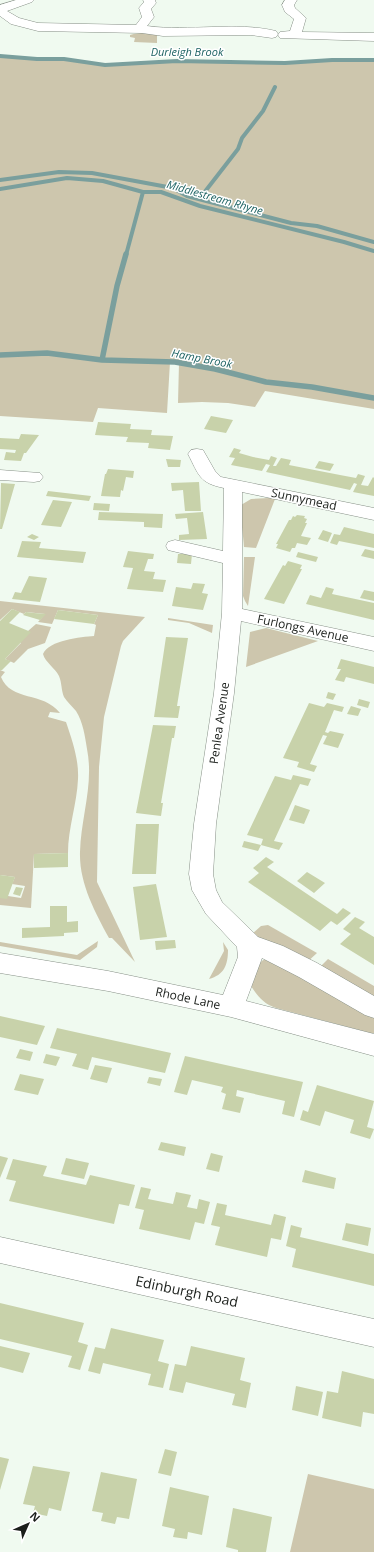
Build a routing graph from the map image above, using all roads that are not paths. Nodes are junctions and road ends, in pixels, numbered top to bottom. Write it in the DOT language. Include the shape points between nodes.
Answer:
graph roads {
  1 [pos="28,0"];
  2 [pos="149,0"];
  3 [pos="291,0"];
  4 [pos="3,13"];
  5 [pos="139,29"];
  6 [pos="284,35"];
  7 [pos="374,37"];
  8 [pos="197,454"];
  9 [pos="0,475"];
  10 [pos="34,477"];
  11 [pos="233,485"];
  12 [pos="374,514"];
  13 [pos="175,546"];
  14 [pos="232,559"];
  15 [pos="232,613"];
  16 [pos="374,644"];
  17 [pos="249,944"];
  18 [pos="0,963"];
  19 [pos="231,1007"];
  20 [pos="374,1008"];
  21 [pos="374,1045"];
  22 [pos="0,1250"];
  23 [pos="374,1333"];
  1 -- 4 [label="street"];
  2 -- 5 [label="street" via="150,3 145,8 148,17"];
  3 -- 6 [label="street" via="288,9 300,18"];
  4 -- 5 [label="street" via="21,24 38,27"];
  5 -- 6 [label="street" via="163,32 250,31"];
  6 -- 7 [label="street"];
  8 -- 11 [label="street, Sunnymead" via="207,474 215,480"];
  9 -- 10 [label="street"];
  11 -- 12 [label="street, Sunnymead"];
  11 -- 14 [label="street, Penlea Avenue"];
  13 -- 14 [label="street"];
  14 -- 15 [label="street, Penlea Avenue"];
  15 -- 16 [label="street, Furlongs Avenue"];
  15 -- 17 [label="street, Penlea Avenue" via="224,693 204,824 201,874 204,890 214,908"];
  17 -- 19 [label="street" via="250,957"];
  17 -- 20 [label="street, Penlea Avenue" via="308,970"];
  18 -- 19 [label="street, Rhode Lane" via="108,981"];
  19 -- 21 [label="street, Rhode Lane"];
  22 -- 23 [label="street, Edinburgh Road"];
}
